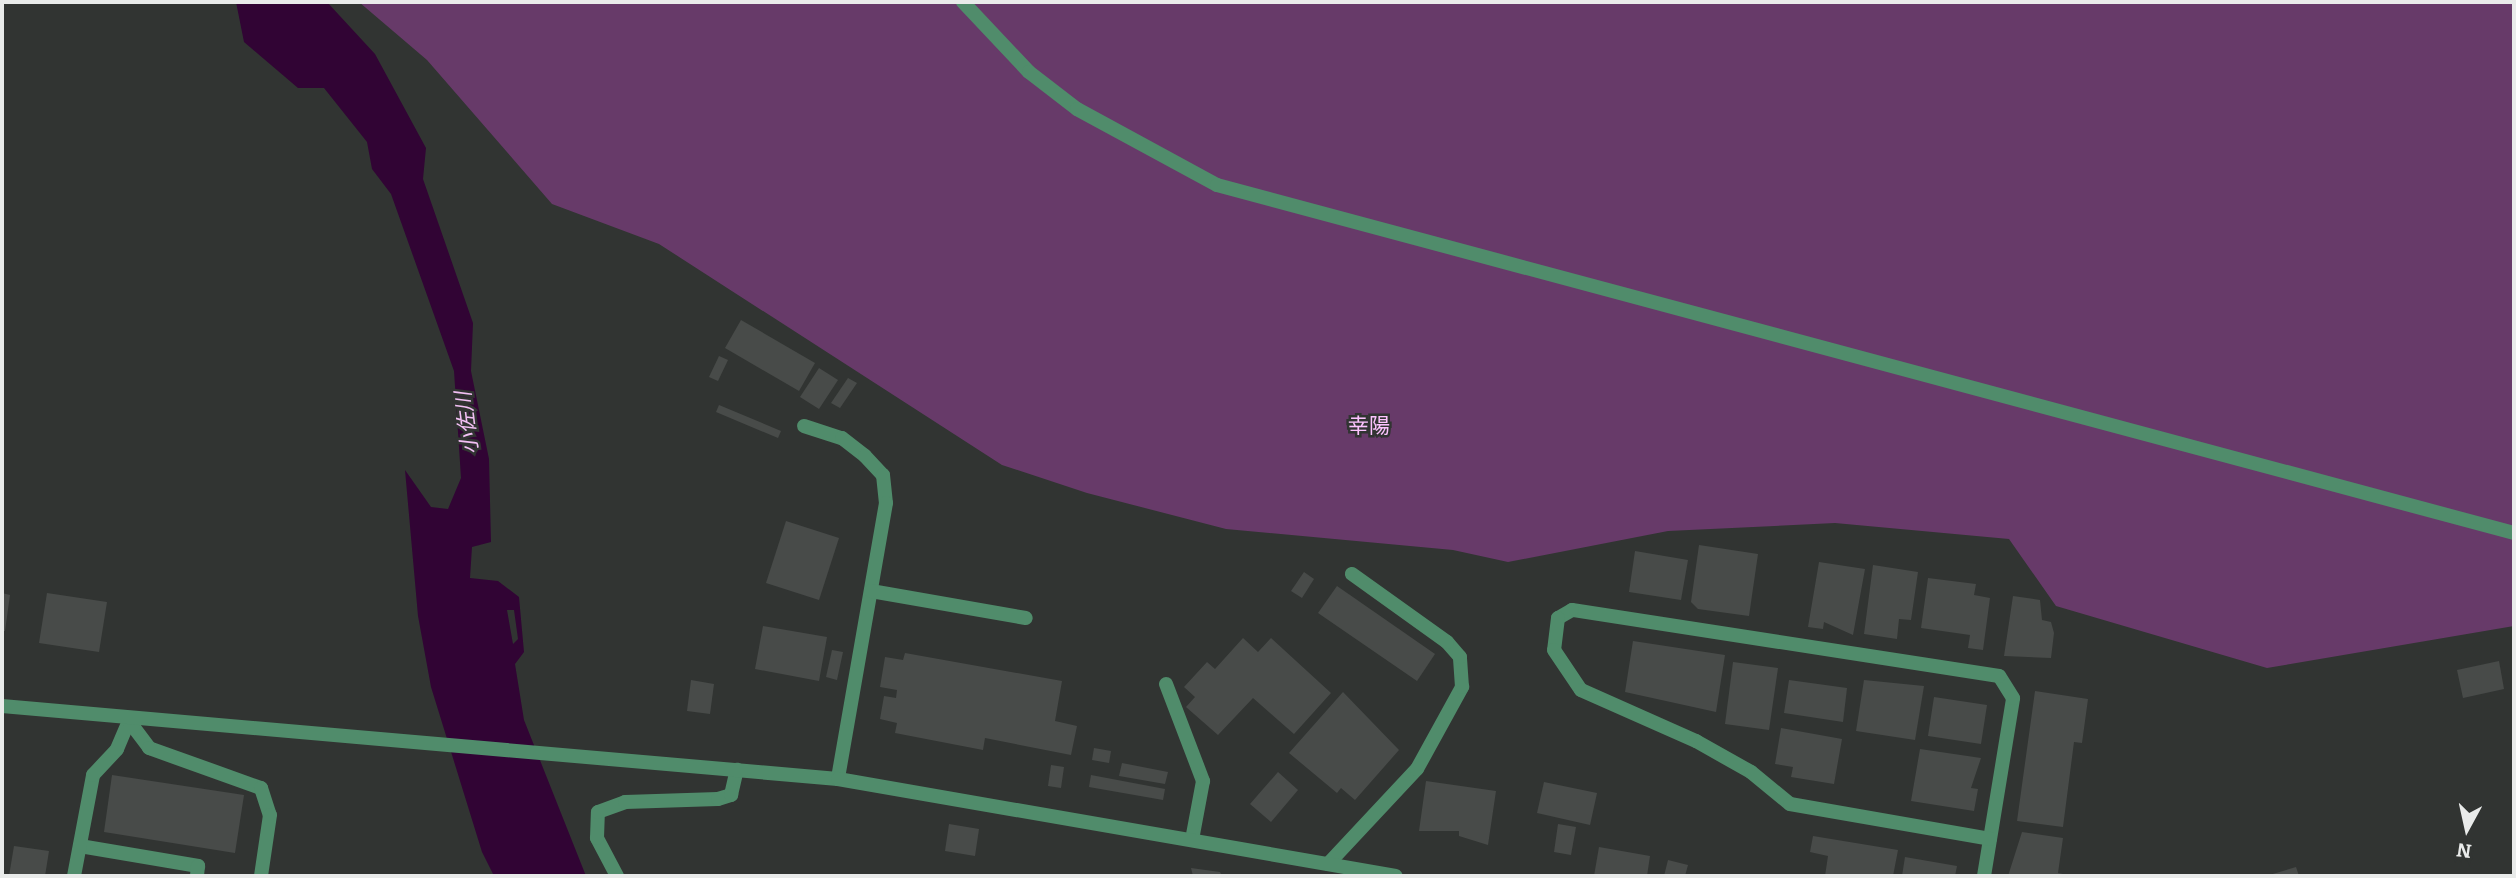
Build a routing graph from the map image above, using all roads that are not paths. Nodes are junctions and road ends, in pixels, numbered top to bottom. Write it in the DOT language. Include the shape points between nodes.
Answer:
graph roads {
  1 [pos="963,2"];
  2 [pos="804,426"];
  3 [pos="2514,533"];
  4 [pos="1352,574"];
  5 [pos="871,591"];
  6 [pos="1026,618"];
  7 [pos="1167,684"];
  8 [pos="2,706"];
  9 [pos="129,721"];
  10 [pos="737,771"];
  11 [pos="838,779"];
  12 [pos="1990,839"];
  13 [pos="1192,841"];
  14 [pos="80,846"];
  15 [pos="1328,864"];
  16 [pos="74,876"];
  17 [pos="197,876"];
  18 [pos="261,876"];
  19 [pos="617,876"];
  20 [pos="1396,876"];
  21 [pos="1984,876"];
  1 -- 3 [label="street" via="1029,72 1077,109 1217,185"];
  2 -- 5 [label="street" via="842,438 883,475 886,503"];
  4 -- 15 [label="street" via="1447,642 1460,657 1462,687 1417,769"];
  5 -- 6 [label="street"];
  5 -- 11 [label="street"];
  7 -- 13 [label="street" via="1203,781"];
  8 -- 9 [label="street"];
  9 -- 10 [label="street"];
  9 -- 14 [label="street" via="117,749 93,775"];
  9 -- 18 [label="street" via="149,748 261,788 270,815"];
  10 -- 11 [label="street"];
  10 -- 19 [label="street" via="731,795 718,799 625,802 598,812 597,838"];
  11 -- 13 [label="street"];
  12 -- 12 [label="street" via="2013,698 1999,676 1572,610 1558,618 1554,650 1581,690 1696,741 1751,772 1790,804"];
  12 -- 21 [label="street"];
  13 -- 15 [label="street"];
  14 -- 16 [label="street"];
  14 -- 17 [label="street" via="198,866"];
  15 -- 20 [label="street"];
}
